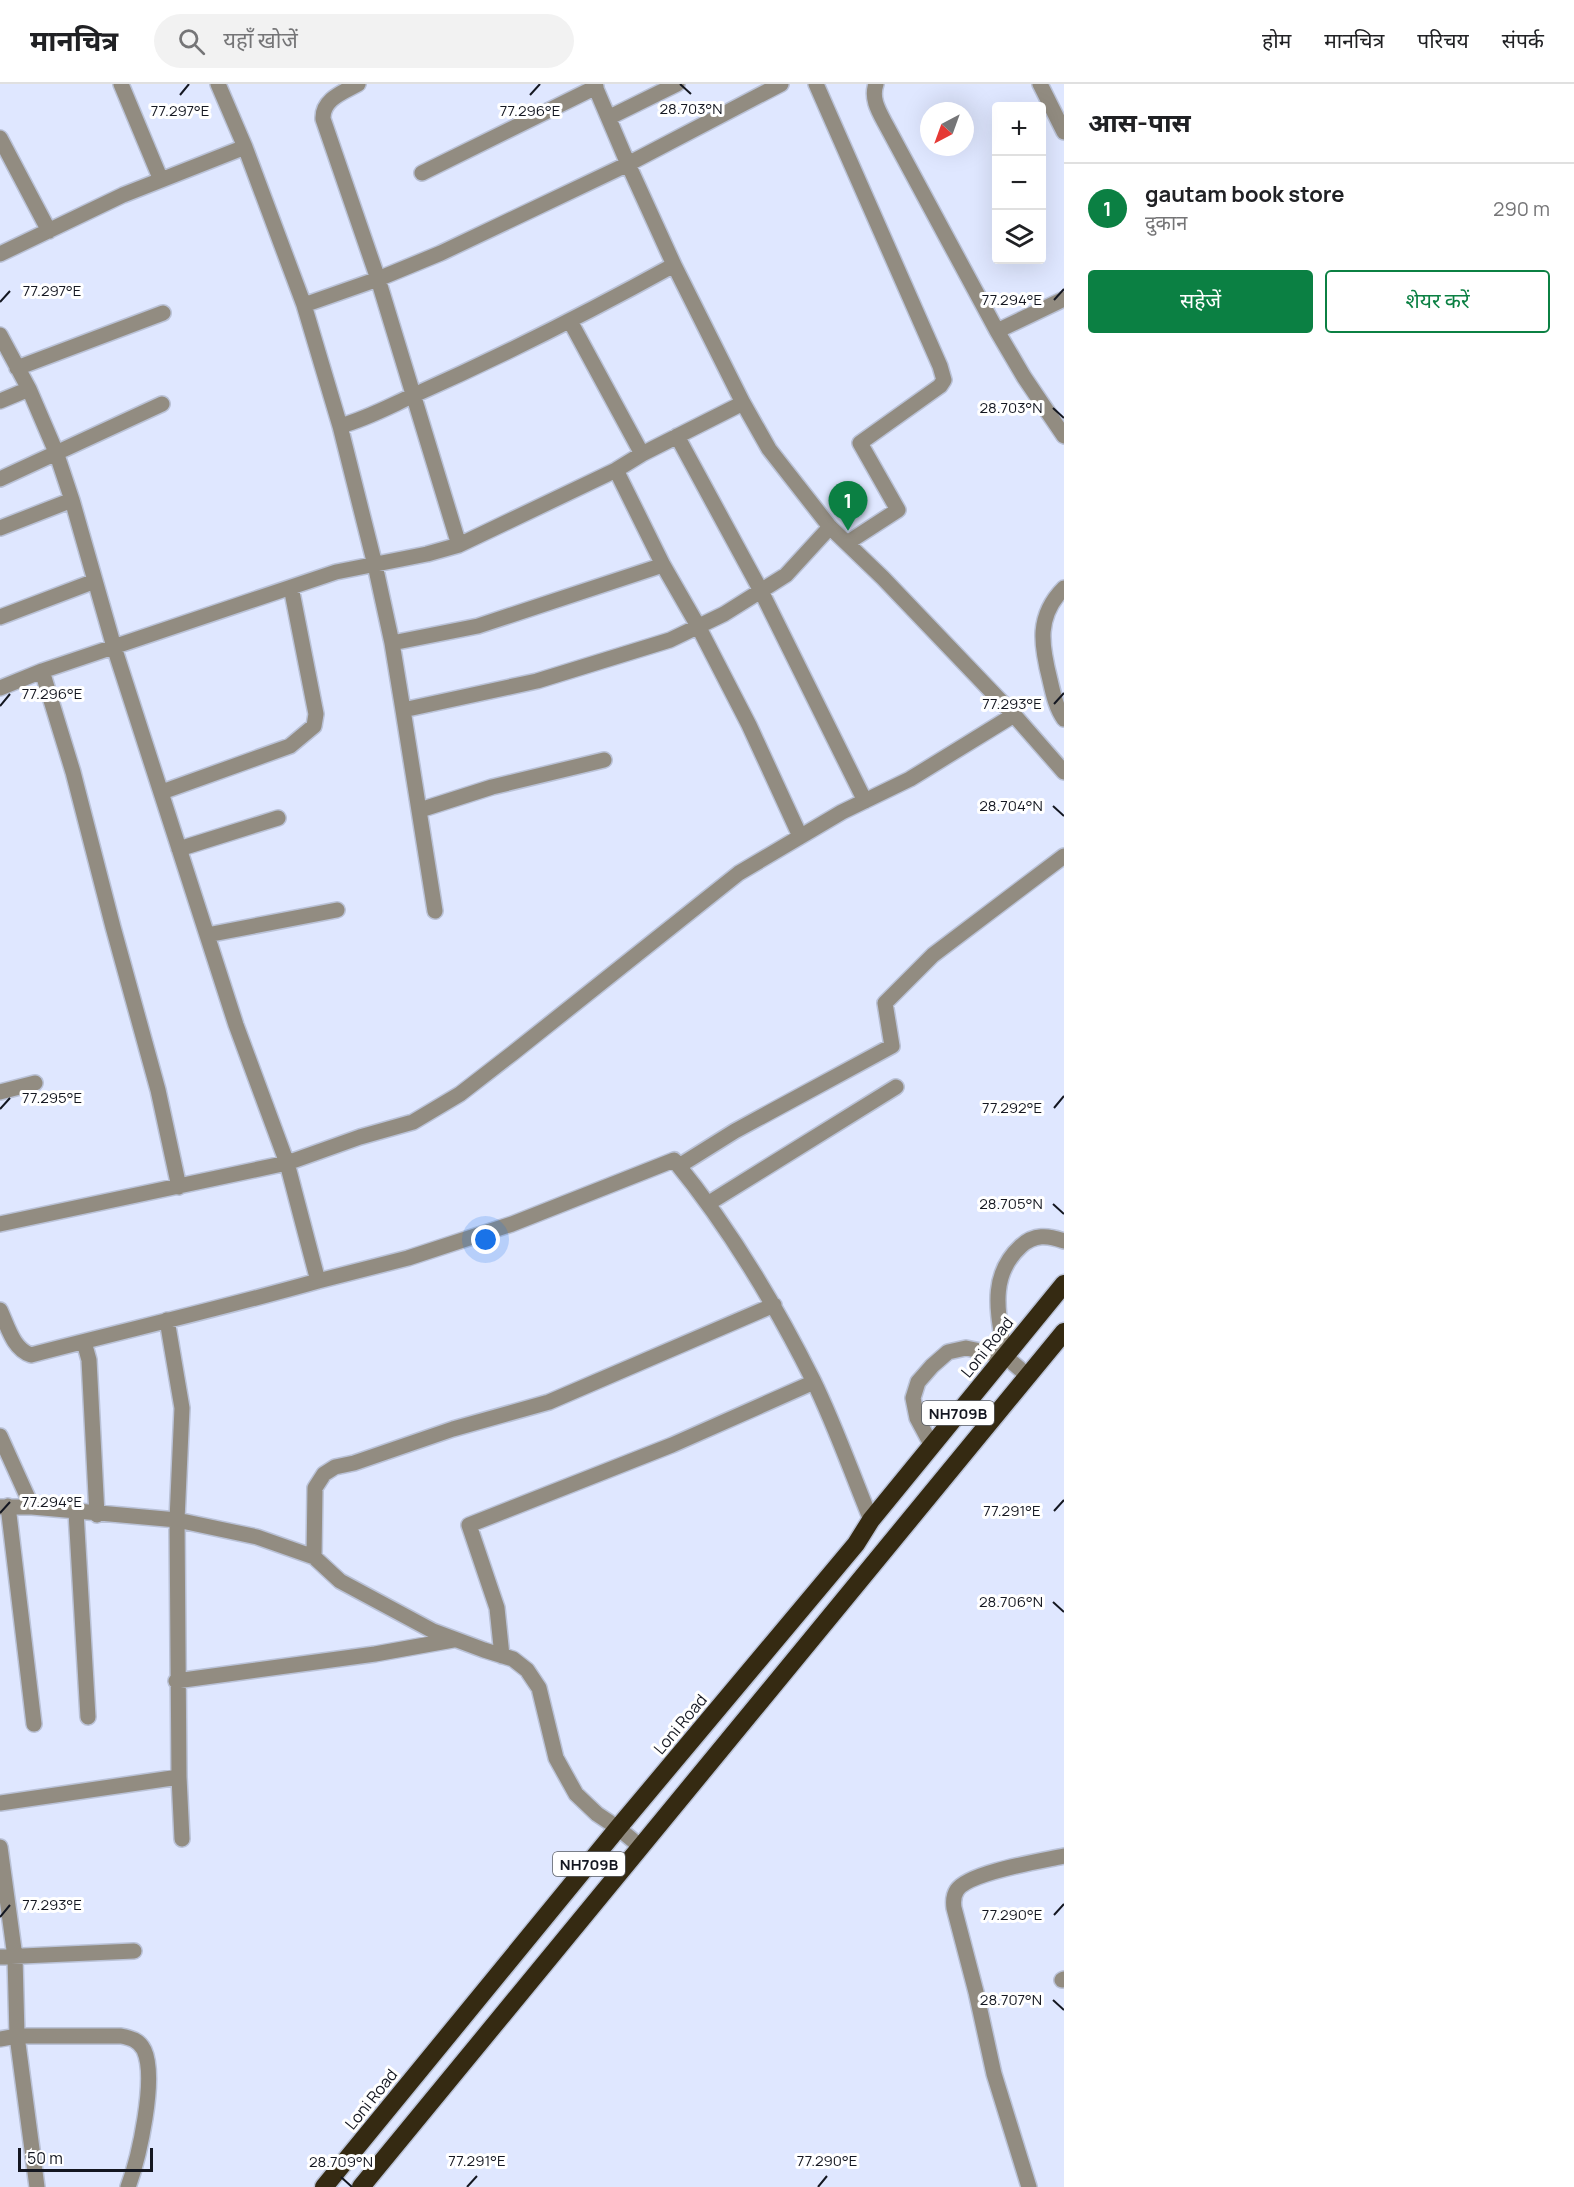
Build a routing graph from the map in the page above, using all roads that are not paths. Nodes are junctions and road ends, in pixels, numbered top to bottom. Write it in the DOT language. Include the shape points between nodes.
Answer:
graph roads {
  1 [pos="121,84"];
  2 [pos="218,84"];
  3 [pos="358,84"];
  4 [pos="677,84"];
  5 [pos="781,84"];
  6 [pos="816,84"];
  7 [pos="876,84"];
  8 [pos="1040,84"];
  9 [pos="595,85"];
  10 [pos="610,117"];
  11 [pos="1064,132"];
  12 [pos="0,138"];
  13 [pos="245,147"];
  14 [pos="628,164"];
  15 [pos="422,173"];
  16 [pos="161,180"];
  17 [pos="49,231"];
  18 [pos="0,254"];
  19 [pos="674,265"];
  20 [pos="378,279"];
  21 [pos="1064,299"];
  22 [pos="304,304"];
  23 [pos="163,313"];
  24 [pos="570,321"];
  25 [pos="997,331"];
  26 [pos="0,335"];
  27 [pos="17,368"];
  28 [pos="29,389"];
  29 [pos="413,396"];
  30 [pos="0,401"];
  31 [pos="743,403"];
  32 [pos="162,404"];
  33 [pos="340,426"];
  34 [pos="676,436"];
  35 [pos="1064,436"];
  36 [pos="56,452"];
  37 [pos="642,454"];
  38 [pos="616,470"];
  39 [pos="0,479"];
  40 [pos="72,500"];
  41 [pos="830,527"];
  42 [pos="0,528"];
  43 [pos="847,543"];
  44 [pos="459,545"];
  45 [pos="375,565"];
  46 [pos="663,565"];
  47 [pos="95,581"];
  48 [pos="291,587"];
  49 [pos="1064,588"];
  50 [pos="761,591"];
  51 [pos="0,616"];
  52 [pos="698,626"];
  53 [pos="392,644"];
  54 [pos="114,647"];
  55 [pos="42,671"];
  56 [pos="0,688"];
  57 [pos="403,710"];
  58 [pos="1014,715"];
  59 [pos="1064,719"];
  60 [pos="604,760"];
  61 [pos="1064,772"];
  62 [pos="162,792"];
  63 [pos="865,801"];
  64 [pos="420,810"];
  65 [pos="278,818"];
  66 [pos="800,836"];
  67 [pos="179,849"];
  68 [pos="1064,856"];
  69 [pos="337,910"];
  70 [pos="435,911"];
  71 [pos="207,935"];
  72 [pos="35,1083"];
  73 [pos="896,1087"];
  74 [pos="0,1092"];
  75 [pos="287,1163"];
  76 [pos="679,1166"];
  77 [pos="179,1187"];
  78 [pos="709,1203"];
  79 [pos="0,1224"];
  80 [pos="1064,1241"];
  81 [pos="318,1281"];
  82 [pos="1064,1284"];
  83 [pos="774,1305"];
  84 [pos="0,1310"];
  85 [pos="167,1320"];
  86 [pos="1064,1332"];
  87 [pos="84,1342"];
  88 [pos="1005,1356"];
  89 [pos="1028,1376"];
  90 [pos="814,1382"];
  91 [pos="0,1436"];
  92 [pos="932,1446"];
  93 [pos="4,1507"];
  94 [pos="32,1507"];
  95 [pos="76,1512"];
  96 [pos="98,1515"];
  97 [pos="177,1520"];
  98 [pos="871,1520"];
  99 [pos="314,1557"];
  100 [pos="453,1640"];
  101 [pos="502,1656"];
  102 [pos="176,1681"];
  103 [pos="88,1718"];
  104 [pos="34,1724"];
  105 [pos="178,1777"];
  106 [pos="0,1803"];
  107 [pos="618,1828"];
  108 [pos="182,1839"];
  109 [pos="0,1847"];
  110 [pos="640,1847"];
  111 [pos="1064,1856"];
  112 [pos="1,1866"];
  113 [pos="134,1951"];
  114 [pos="7,1957"];
  115 [pos="17,2036"];
  116 [pos="0,2039"];
  117 [pos="37,2187"];
  118 [pos="128,2187"];
  119 [pos="324,2187"];
  120 [pos="361,2187"];
  121 [pos="1029,2187"];
  1 -- 16 [label="street"];
  2 -- 13 [label="street"];
  3 -- 20 [label="street" via="330,100 322,111"];
  4 -- 10 [label="street"];
  5 -- 14 [label="street"];
  6 -- 43 [label="street" via="944,380 860,443 898,510"];
  7 -- 25 [label="street" via="880,114"];
  8 -- 11 [label="street"];
  9 -- 10 [label="street"];
  9 -- 15 [label="street"];
  10 -- 14 [label="street"];
  12 -- 17 [label="street"];
  13 -- 16 [label="street"];
  13 -- 22 [label="street"];
  14 -- 19 [label="street"];
  14 -- 20 [label="street"];
  16 -- 17 [label="street"];
  17 -- 18 [label="street"];
  19 -- 24 [label="street"];
  19 -- 31 [label="street"];
  20 -- 22 [label="street"];
  20 -- 29 [label="street"];
  21 -- 25 [label="street"];
  22 -- 33 [label="street"];
  23 -- 27 [label="street"];
  24 -- 29 [label="street"];
  24 -- 37 [label="street"];
  25 -- 35 [label="street"];
  26 -- 27 [label="street"];
  27 -- 28 [label="street"];
  28 -- 30 [label="street"];
  28 -- 36 [label="street"];
  29 -- 33 [label="street" via="363,420"];
  29 -- 44 [label="street"];
  31 -- 34 [label="street"];
  31 -- 41 [label="street" via="769,449"];
  32 -- 36 [label="street"];
  33 -- 45 [label="street"];
  34 -- 37 [label="street"];
  34 -- 50 [label="street"];
  36 -- 39 [label="street"];
  36 -- 40 [label="street"];
  37 -- 38 [label="street"];
  38 -- 44 [label="street"];
  38 -- 46 [label="street"];
  40 -- 42 [label="street"];
  40 -- 47 [label="street"];
  41 -- 43 [label="street"];
  41 -- 50 [label="street" via="786,575"];
  43 -- 58 [label="street"];
  44 -- 45 [label="street"];
  45 -- 48 [label="street" via="336,572"];
  45 -- 53 [label="street"];
  46 -- 52 [label="street"];
  46 -- 53 [label="street" via="478,626"];
  47 -- 51 [label="street"];
  47 -- 54 [label="street"];
  48 -- 54 [label="street"];
  48 -- 62 [label="street" via="316,714 314,726 290,746"];
  49 -- 59 [label="street" via="1053,600 1041,636 1054,698"];
  50 -- 52 [label="street"];
  50 -- 63 [label="street"];
  52 -- 57 [label="street" via="670,640 537,681"];
  52 -- 66 [label="street"];
  53 -- 57 [label="street"];
  54 -- 55 [label="street"];
  54 -- 62 [label="street"];
  55 -- 56 [label="street"];
  55 -- 77 [label="street" via="158,1090"];
  57 -- 64 [label="street"];
  58 -- 61 [label="street"];
  58 -- 63 [label="street" via="910,779"];
  60 -- 64 [label="street" via="492,787"];
  62 -- 67 [label="street"];
  63 -- 66 [label="street"];
  64 -- 70 [label="street"];
  65 -- 67 [label="street"];
  66 -- 75 [label="street" via="739,873 460,1094 412,1122"];
  67 -- 71 [label="street"];
  68 -- 76 [label="street" via="933,956 885,1004 892,1046"];
  69 -- 71 [label="street"];
  71 -- 75 [label="street"];
  72 -- 74 [label="street"];
  73 -- 78 [label="street"];
  75 -- 77 [label="street"];
  75 -- 81 [label="street"];
  76 -- 78 [label="street"];
  76 -- 81 [label="street" via="674,1160 512,1224 408,1258"];
  77 -- 79 [label="street"];
  78 -- 83 [label="street"];
  80 -- 88 [label="street" via="1039,1236 1010,1256 1000,1276 998,1295"];
  81 -- 85 [label="street"];
  82 -- 88 [label="highway, Loni Road / NH709B"];
  83 -- 90 [label="street"];
  83 -- 99 [label="street" via="549,1402 335,1467 324,1474 315,1488"];
  84 -- 87 [label="street" via="23,1353 31,1356"];
  85 -- 87 [label="street"];
  85 -- 97 [label="street" via="182,1408"];
  86 -- 89 [label="highway, NH709B"];
  87 -- 96 [label="street" via="89,1360"];
  88 -- 89 [label="street"];
  88 -- 92 [label="highway, Loni Road / NH709B"];
  88 -- 92 [label="street" via="966,1348 948,1352 918,1382 912,1398 917,1418"];
  89 -- 110 [label="highway, NH709B"];
  90 -- 98 [label="street"];
  90 -- 101 [label="street" via="672,1445 469,1525 497,1608"];
  91 -- 94 [label="street"];
  92 -- 98 [label="highway, Loni Road / NH709B"];
  93 -- 94 [label="street"];
  93 -- 104 [label="street"];
  94 -- 95 [label="street"];
  95 -- 96 [label="street"];
  95 -- 103 [label="street"];
  96 -- 97 [label="street"];
  97 -- 99 [label="street" via="256,1537"];
  97 -- 102 [label="street"];
  98 -- 107 [label="highway, Loni Road / NH709B" via="856,1544"];
  99 -- 100 [label="street" via="340,1581"];
  100 -- 101 [label="street"];
  100 -- 102 [label="street"];
  101 -- 107 [label="street" via="527,1670 539,1688 556,1758 576,1794"];
  102 -- 105 [label="street"];
  105 -- 106 [label="street"];
  105 -- 108 [label="street"];
  107 -- 110 [label="street"];
  107 -- 119 [label="highway, Loni Road / NH709B"];
  109 -- 112 [label="street"];
  110 -- 120 [label="highway, NH709B"];
  111 -- 121 [label="street" via="987,1873 958,1887 953,1896 994,2074"];
  112 -- 114 [label="street"];
  113 -- 114 [label="street"];
  114 -- 115 [label="street"];
  115 -- 116 [label="street"];
  115 -- 117 [label="street"];
  115 -- 118 [label="street" via="121,2036 135,2040 144,2050 149,2072 145,2110 139,2152"];
}
